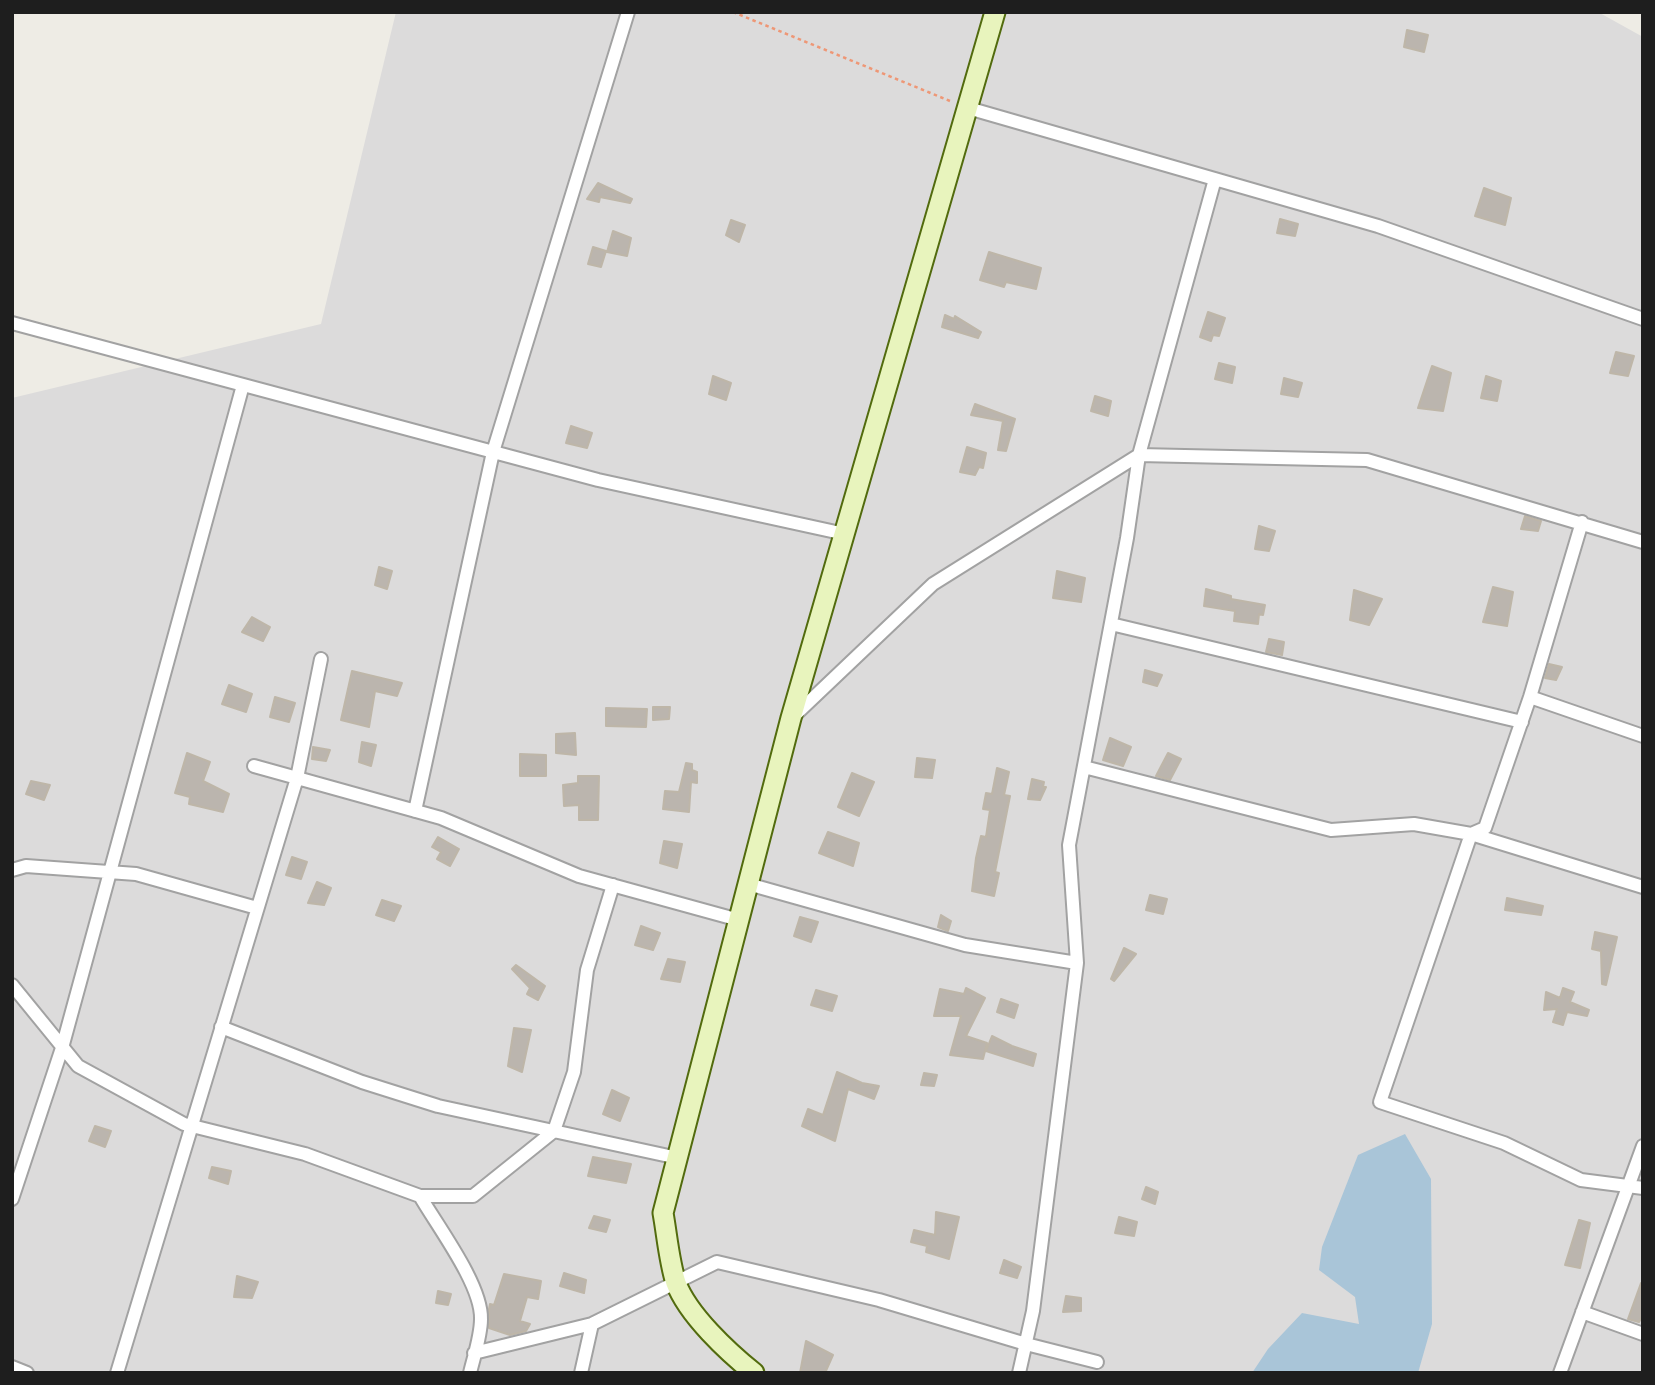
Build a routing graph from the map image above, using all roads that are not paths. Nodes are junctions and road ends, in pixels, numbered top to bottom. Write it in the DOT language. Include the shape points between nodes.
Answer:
graph roads {
  1 [pos="628,12"];
  2 [pos="995,12"];
  3 [pos="968,108"];
  4 [pos="1215,179"];
  5 [pos="1643,318"];
  6 [pos="12,323"];
  7 [pos="243,385"];
  8 [pos="493,452"];
  9 [pos="1139,455"];
  10 [pos="1582,522"];
  11 [pos="845,534"];
  12 [pos="1643,542"];
  13 [pos="1111,624"];
  14 [pos="321,659"];
  15 [pos="1530,697"];
  16 [pos="791,718"];
  17 [pos="1521,722"];
  18 [pos="1643,736"];
  19 [pos="254,766"];
  20 [pos="1084,767"];
  21 [pos="297,778"];
  22 [pos="415,811"];
  23 [pos="1471,835"];
  24 [pos="12,870"];
  25 [pos="108,872"];
  26 [pos="748,884"];
  27 [pos="613,885"];
  28 [pos="1643,887"];
  29 [pos="257,908"];
  30 [pos="739,920"];
  31 [pos="1077,963"];
  32 [pos="12,985"];
  33 [pos="221,1027"];
  34 [pos="62,1048"];
  35 [pos="192,1126"];
  36 [pos="554,1131"];
  37 [pos="1643,1146"];
  38 [pos="677,1157"];
  39 [pos="1629,1184"];
  40 [pos="1643,1188"];
  41 [pos="420,1196"];
  42 [pos="12,1199"];
  43 [pos="677,1283"];
  44 [pos="1582,1312"];
  45 [pos="592,1324"];
  46 [pos="1643,1334"];
  47 [pos="1026,1344"];
  48 [pos="474,1353"];
  49 [pos="1097,1362"];
  50 [pos="12,1367"];
  51 [pos="27,1373"];
  52 [pos="117,1373"];
  53 [pos="470,1373"];
  54 [pos="581,1373"];
  55 [pos="754,1373"];
  56 [pos="1019,1373"];
  57 [pos="1560,1373"];
  1 -- 8 [label="street"];
  2 -- 3 [label="main road"];
  3 -- 4 [label="street"];
  3 -- 11 [label="main road"];
  4 -- 5 [label="street" via="1378,226"];
  4 -- 9 [label="street"];
  6 -- 7 [label="street"];
  7 -- 8 [label="street"];
  7 -- 25 [label="street"];
  8 -- 11 [label="street"];
  8 -- 22 [label="street"];
  9 -- 10 [label="street" via="1367,460"];
  9 -- 13 [label="street"];
  9 -- 16 [label="street" via="933,584"];
  10 -- 12 [label="street"];
  10 -- 15 [label="street"];
  11 -- 16 [label="main road"];
  13 -- 17 [label="street"];
  13 -- 20 [label="street"];
  14 -- 21 [label="street"];
  15 -- 17 [label="street"];
  15 -- 18 [label="street"];
  16 -- 26 [label="main road"];
  17 -- 23 [label="street" via="1485,828"];
  19 -- 21 [label="street"];
  20 -- 23 [label="street" via="1331,830 1414,824"];
  20 -- 31 [label="street" via="1069,845"];
  21 -- 22 [label="street"];
  21 -- 29 [label="street"];
  22 -- 27 [label="street"];
  23 -- 28 [label="street"];
  23 -- 39 [label="street" via="1380,1102 1504,1143 1581,1180"];
  24 -- 25 [label="street" via="26,866"];
  25 -- 29 [label="street" via="136,874"];
  25 -- 34 [label="street"];
  26 -- 30 [label="main road"];
  26 -- 31 [label="street" via="965,945"];
  27 -- 30 [label="street"];
  27 -- 36 [label="street" via="587,970 574,1072"];
  29 -- 33 [label="street"];
  30 -- 38 [label="main road"];
  31 -- 47 [label="street"];
  32 -- 34 [label="street"];
  33 -- 35 [label="street"];
  33 -- 36 [label="street" via="438,1106"];
  34 -- 35 [label="street" via="78,1066"];
  34 -- 42 [label="street"];
  35 -- 41 [label="street" via="305,1154"];
  35 -- 52 [label="street"];
  36 -- 38 [label="street"];
  36 -- 41 [label="street" via="473,1196"];
  37 -- 39 [label="street"];
  38 -- 43 [label="main road" via="663,1213"];
  39 -- 40 [label="street"];
  39 -- 44 [label="street"];
  41 -- 48 [label="street" via="472,1277 481,1318"];
  43 -- 45 [label="street"];
  43 -- 47 [label="street" via="717,1262 879,1300"];
  43 -- 55 [label="main road" via="730,1354"];
  44 -- 46 [label="street"];
  44 -- 57 [label="street"];
  45 -- 48 [label="street"];
  45 -- 54 [label="street"];
  47 -- 49 [label="street"];
  47 -- 56 [label="street"];
  48 -- 53 [label="street"];
  50 -- 51 [label="street"];
}
